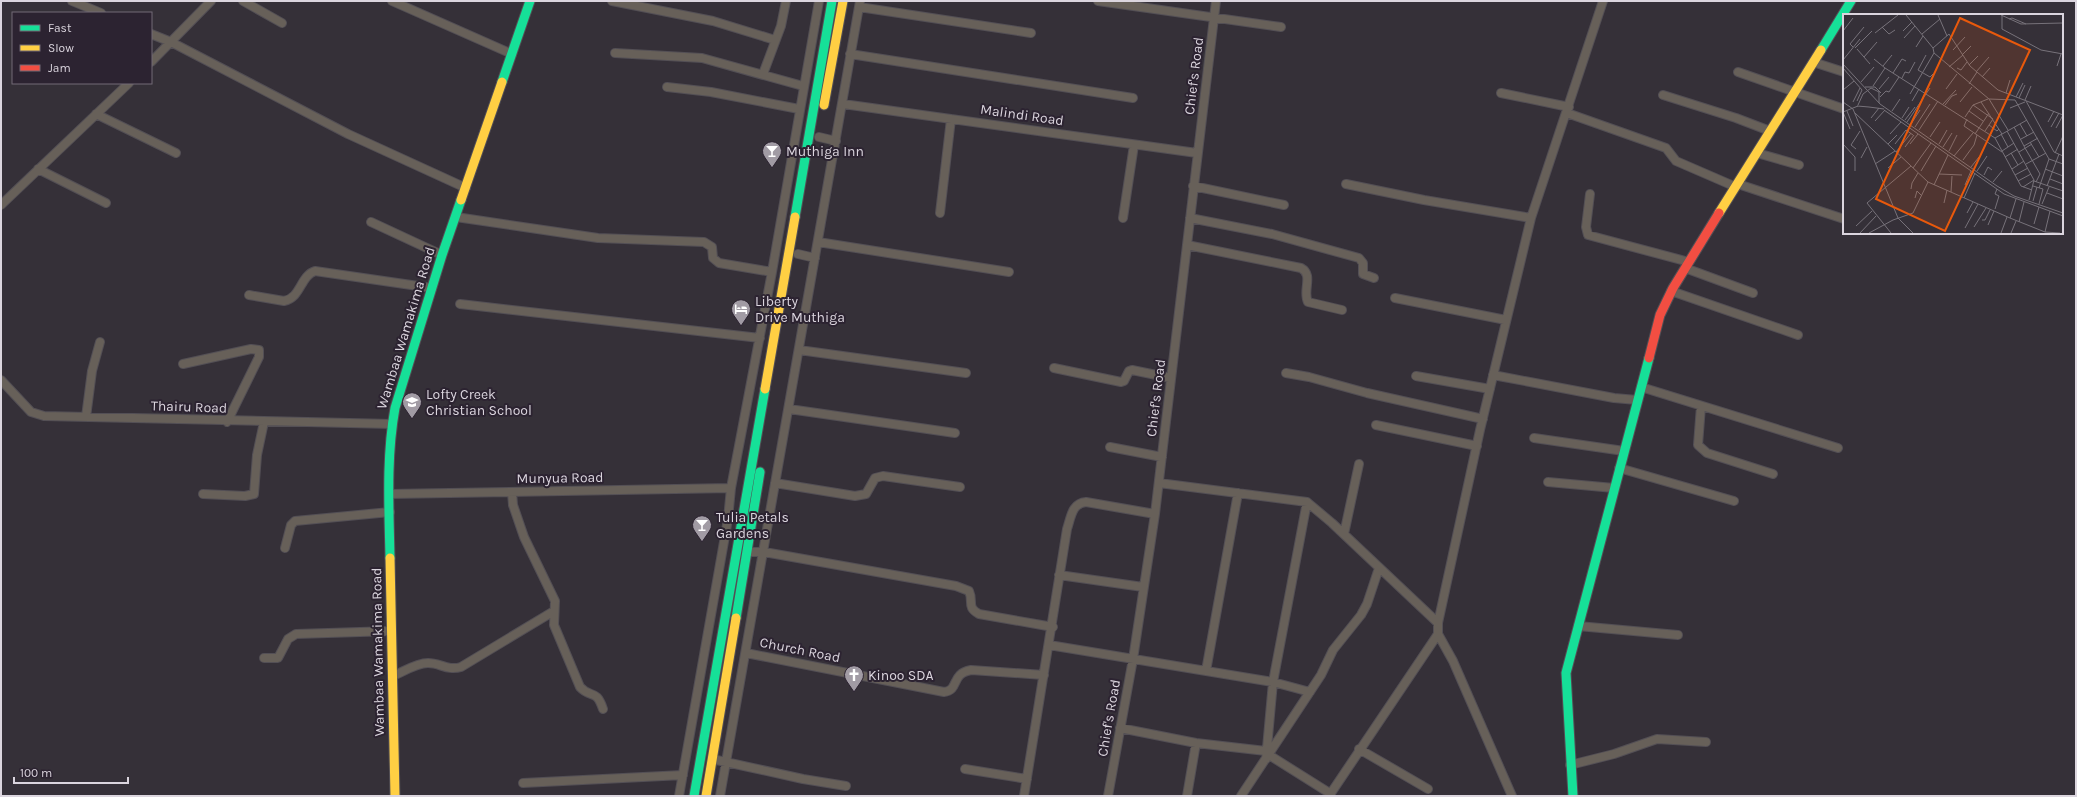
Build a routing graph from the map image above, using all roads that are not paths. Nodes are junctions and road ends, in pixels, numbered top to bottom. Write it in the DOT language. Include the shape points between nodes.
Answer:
graph roads {
  1 [pos="72,1"];
  2 [pos="211,1"];
  3 [pos="243,1"];
  4 [pos="392,1"];
  5 [pos="530,1"];
  6 [pos="612,1"];
  7 [pos="786,1"];
  8 [pos="819,1"];
  9 [pos="832,1"];
  10 [pos="843,1"];
  11 [pos="1098,1"];
  12 [pos="1216,1"];
  13 [pos="1603,1"];
  14 [pos="1851,1"];
  15 [pos="859,4"];
  16 [pos="99,12"];
  17 [pos="1214,18"];
  18 [pos="282,23"];
  19 [pos="1281,27"];
  20 [pos="1031,33"];
  21 [pos="152,34"];
  22 [pos="776,40"];
  23 [pos="171,42"];
  24 [pos="615,53"];
  25 [pos="512,54"];
  26 [pos="850,54"];
  27 [pos="152,61"];
  28 [pos="1813,62"];
  29 [pos="1738,72"];
  30 [pos="1843,72"];
  31 [pos="763,74"];
  32 [pos="128,84"];
  33 [pos="803,86"];
  34 [pos="667,87"];
  35 [pos="1501,93"];
  36 [pos="1794,93"];
  37 [pos="1663,95"];
  38 [pos="1133,98"];
  39 [pos="843,104"];
  40 [pos="799,109"];
  41 [pos="1843,109"];
  42 [pos="1568,110"];
  43 [pos="96,114"];
  44 [pos="823,114"];
  45 [pos="951,119"];
  46 [pos="1770,131"];
  47 [pos="795,136"];
  48 [pos="809,137"];
  49 [pos="819,137"];
  50 [pos="836,141"];
  51 [pos="1134,145"];
  52 [pos="176,153"];
  53 [pos="1197,153"];
  54 [pos="1757,153"];
  55 [pos="1798,165"];
  56 [pos="38,169"];
  57 [pos="811,181"];
  58 [pos="1346,184"];
  59 [pos="1193,186"];
  60 [pos="1737,186"];
  61 [pos="466,188"];
  62 [pos="1590,194"];
  63 [pos="106,203"];
  64 [pos="1,205"];
  65 [pos="1284,205"];
  66 [pos="940,213"];
  67 [pos="456,217"];
  68 [pos="1124,218"];
  69 [pos="1190,218"];
  70 [pos="1531,218"];
  71 [pos="1843,219"];
  72 [pos="371,222"];
  73 [pos="818,242"];
  74 [pos="1186,245"];
  75 [pos="798,254"];
  76 [pos="442,255"];
  77 [pos="815,258"];
  78 [pos="1687,265"];
  79 [pos="772,272"];
  80 [pos="1009,272"];
  81 [pos="1374,278"];
  82 [pos="432,288"];
  83 [pos="1671,291"];
  84 [pos="1753,293"];
  85 [pos="249,295"];
  86 [pos="1395,298"];
  87 [pos="460,304"];
  88 [pos="1420,308"];
  89 [pos="1342,310"];
  90 [pos="1506,322"];
  91 [pos="1798,335"];
  92 [pos="760,338"];
  93 [pos="100,342"];
  94 [pos="799,350"];
  95 [pos="183,364"];
  96 [pos="1054,368"];
  97 [pos="1286,372"];
  98 [pos="966,373"];
  99 [pos="1493,375"];
  100 [pos="1416,376"];
  101 [pos="1171,378"];
  102 [pos="1,380"];
  103 [pos="1641,387"];
  104 [pos="1490,389"];
  105 [pos="748,400"];
  106 [pos="1637,400"];
  107 [pos="762,404"];
  108 [pos="1701,406"];
  109 [pos="789,409"];
  110 [pos="86,417"];
  111 [pos="1483,419"];
  112 [pos="227,422"];
  113 [pos="264,422"];
  114 [pos="392,424"];
  115 [pos="1376,425"];
  116 [pos="955,432"];
  117 [pos="1534,438"];
  118 [pos="1110,446"];
  119 [pos="1477,446"];
  120 [pos="1838,448"];
  121 [pos="1624,450"];
  122 [pos="1162,457"];
  123 [pos="1359,464"];
  124 [pos="1619,468"];
  125 [pos="1773,474"];
  126 [pos="1548,482"];
  127 [pos="775,483"];
  128 [pos="1159,483"];
  129 [pos="960,487"];
  130 [pos="731,488"];
  131 [pos="1614,488"];
  132 [pos="512,492"];
  133 [pos="1238,493"];
  134 [pos="203,494"];
  135 [pos="389,494"];
  136 [pos="1734,501"];
  137 [pos="1307,502"];
  138 [pos="390,512"];
  139 [pos="1155,514"];
  140 [pos="728,519"];
  141 [pos="742,521"];
  142 [pos="1344,534"];
  143 [pos="285,548"];
  144 [pos="747,552"];
  145 [pos="764,552"];
  146 [pos="720,562"];
  147 [pos="734,564"];
  148 [pos="1379,568"];
  149 [pos="1059,575"];
  150 [pos="1142,587"];
  151 [pos="554,611"];
  152 [pos="1438,623"];
  153 [pos="1578,626"];
  154 [pos="1053,627"];
  155 [pos="392,631"];
  156 [pos="1438,634"];
  157 [pos="1678,635"];
  158 [pos="1049,646"];
  159 [pos="746,653"];
  160 [pos="264,658"];
  161 [pos="1133,659"];
  162 [pos="1206,671"];
  163 [pos="1044,675"];
  164 [pos="392,676"];
  165 [pos="1273,682"];
  166 [pos="1310,692"];
  167 [pos="603,709"];
  168 [pos="1120,728"];
  169 [pos="1706,742"];
  170 [pos="1196,743"];
  171 [pos="1359,749"];
  172 [pos="1267,755"];
  173 [pos="712,759"];
  174 [pos="726,763"];
  175 [pos="1570,765"];
  176 [pos="965,769"];
  177 [pos="683,775"];
  178 [pos="1027,779"];
  179 [pos="523,783"];
  180 [pos="846,786"];
  181 [pos="1428,788"];
  182 [pos="1330,795"];
  183 [pos="395,796"];
  184 [pos="679,796"];
  185 [pos="694,796"];
  186 [pos="706,796"];
  187 [pos="720,796"];
  188 [pos="1024,796"];
  189 [pos="1108,796"];
  190 [pos="1187,796"];
  191 [pos="1241,796"];
  192 [pos="1512,796"];
  193 [pos="1573,796"];
  1 -- 16 [label="street"];
  2 -- 23 [label="street"];
  3 -- 18 [label="street"];
  4 -- 25 [label="street"];
  5 -- 25 [label="main road, Wambaa Wamakima Road"];
  6 -- 22 [label="street" via="713,21"];
  7 -- 22 [label="street"];
  8 -- 33 [label="street"];
  9 -- 48 [label="main road"];
  10 -- 44 [label="main road"];
  11 -- 17 [label="street"];
  12 -- 17 [label="street, Chief's Road"];
  13 -- 42 [label="street"];
  14 -- 28 [label="main road"];
  15 -- 20 [label="street"];
  15 -- 26 [label="street"];
  17 -- 19 [label="street"];
  17 -- 53 [label="street, Chief's Road"];
  21 -- 23 [label="street"];
  22 -- 31 [label="street"];
  23 -- 27 [label="street"];
  23 -- 61 [label="street" via="323,122"];
  24 -- 31 [label="street" via="702,58"];
  25 -- 61 [label="main road, Wambaa Wamakima Road"];
  26 -- 38 [label="street"];
  26 -- 39 [label="street"];
  28 -- 30 [label="street"];
  28 -- 36 [label="main road"];
  29 -- 36 [label="street"];
  31 -- 33 [label="street"];
  32 -- 43 [label="street"];
  33 -- 40 [label="street"];
  34 -- 40 [label="street" via="711,92"];
  35 -- 42 [label="street"];
  36 -- 41 [label="street"];
  36 -- 46 [label="main road"];
  37 -- 46 [label="street"];
  39 -- 45 [label="street, Malindi Road"];
  39 -- 50 [label="street"];
  40 -- 47 [label="street"];
  42 -- 60 [label="street" via="1666,148 1676,161"];
  42 -- 70 [label="street"];
  43 -- 52 [label="street"];
  43 -- 56 [label="street"];
  45 -- 51 [label="street, Malindi Road"];
  45 -- 66 [label="street"];
  46 -- 54 [label="main road"];
  47 -- 48 [label="street"];
  47 -- 79 [label="street"];
  48 -- 107 [label="main road"];
  49 -- 50 [label="street"];
  50 -- 73 [label="street"];
  51 -- 53 [label="street, Malindi Road"];
  51 -- 68 [label="street"];
  53 -- 59 [label="street, Chief's Road"];
  54 -- 55 [label="street"];
  54 -- 60 [label="main road"];
  56 -- 63 [label="street"];
  56 -- 64 [label="street"];
  57 -- 75 [label="main road"];
  58 -- 70 [label="street"];
  59 -- 65 [label="street"];
  59 -- 69 [label="street, Chief's Road"];
  60 -- 71 [label="street"];
  60 -- 78 [label="main road"];
  61 -- 67 [label="main road, Wambaa Wamakima Road"];
  62 -- 78 [label="street" via="1586,227 1588,235"];
  67 -- 76 [label="main road, Wambaa Wamakima Road"];
  67 -- 79 [label="street" via="598,238 704,242 712,247 714,258 719,263"];
  69 -- 74 [label="street, Chief's Road"];
  69 -- 81 [label="street" via="1272,234 1359,258 1363,263 1363,274"];
  70 -- 90 [label="street"];
  72 -- 76 [label="street"];
  73 -- 77 [label="street"];
  73 -- 80 [label="street"];
  74 -- 89 [label="street" via="1301,268 1308,277 1305,293 1308,302"];
  74 -- 101 [label="street, Chief's Road"];
  75 -- 77 [label="street"];
  75 -- 144 [label="main road"];
  76 -- 82 [label="main road, Wambaa Wamakima Road"];
  77 -- 94 [label="street"];
  78 -- 83 [label="main road"];
  78 -- 84 [label="street"];
  79 -- 92 [label="street"];
  82 -- 85 [label="street" via="315,271 307,276 290,300"];
  82 -- 114 [label="main road, Wambaa Wamakima Road"];
  83 -- 91 [label="street"];
  83 -- 103 [label="main road" via="1660,315"];
  86 -- 90 [label="street"];
  87 -- 92 [label="street"];
  88 -- 90 [label="street"];
  90 -- 99 [label="street"];
  92 -- 105 [label="street"];
  93 -- 110 [label="street" via="92,371"];
  94 -- 98 [label="street"];
  94 -- 109 [label="street"];
  95 -- 112 [label="street" via="251,349 258,350 260,357"];
  96 -- 101 [label="street" via="1121,382 1132,370"];
  97 -- 111 [label="street"];
  99 -- 104 [label="street"];
  99 -- 106 [label="street"];
  100 -- 104 [label="street"];
  101 -- 122 [label="street, Chief's Road"];
  102 -- 110 [label="street, Thairu Road" via="23,405 38,415"];
  103 -- 106 [label="main road"];
  103 -- 108 [label="street"];
  104 -- 111 [label="street"];
  105 -- 107 [label="street"];
  105 -- 130 [label="street"];
  106 -- 121 [label="main road"];
  107 -- 141 [label="main road"];
  108 -- 120 [label="street"];
  108 -- 125 [label="street" via="1697,440 1701,449"];
  109 -- 116 [label="street"];
  109 -- 127 [label="street"];
  110 -- 112 [label="street, Thairu Road"];
  111 -- 119 [label="street"];
  112 -- 113 [label="street, Thairu Road"];
  113 -- 114 [label="street, Thairu Road"];
  113 -- 134 [label="street" via="257,455 254,494"];
  114 -- 135 [label="main road, Wambaa Wamakima Road"];
  115 -- 119 [label="street"];
  117 -- 121 [label="street"];
  118 -- 122 [label="street"];
  119 -- 152 [label="street"];
  121 -- 124 [label="main road"];
  122 -- 128 [label="street, Chief's Road"];
  123 -- 142 [label="street"];
  124 -- 131 [label="main road"];
  124 -- 136 [label="street"];
  126 -- 131 [label="street"];
  127 -- 129 [label="street" via="855,496 866,494 876,478 883,476"];
  127 -- 145 [label="street"];
  128 -- 133 [label="street"];
  128 -- 139 [label="street, Chief's Road"];
  130 -- 132 [label="street, Munyua Road"];
  130 -- 140 [label="street"];
  131 -- 153 [label="main road"];
  132 -- 135 [label="street, Munyua Road"];
  132 -- 151 [label="street" via="513,505 524,537 555,601"];
  133 -- 137 [label="street"];
  133 -- 162 [label="street"];
  135 -- 138 [label="main road, Wambaa Wamakima Road"];
  137 -- 142 [label="street"];
  137 -- 165 [label="street"];
  138 -- 143 [label="street" via="295,521 291,525"];
  138 -- 155 [label="main road, Wambaa Wamakima Road"];
  139 -- 149 [label="street" via="1079,503 1075,506 1067,529"];
  139 -- 150 [label="street, Chief's Road"];
  140 -- 141 [label="street"];
  140 -- 146 [label="street"];
  141 -- 147 [label="main road"];
  142 -- 148 [label="street"];
  144 -- 145 [label="street"];
  144 -- 173 [label="main road"];
  145 -- 154 [label="street" via="956,586 969,591 973,611 979,614"];
  145 -- 159 [label="street"];
  146 -- 147 [label="street"];
  146 -- 177 [label="street"];
  147 -- 185 [label="main road"];
  148 -- 152 [label="street"];
  148 -- 166 [label="street" via="1367,604 1333,650"];
  149 -- 150 [label="street"];
  149 -- 154 [label="street"];
  150 -- 161 [label="street, Chief's Road"];
  151 -- 164 [label="street" via="461,667 449,669 427,663"];
  151 -- 167 [label="street" via="554,625 577,680 583,691 599,699"];
  152 -- 156 [label="street"];
  153 -- 157 [label="street"];
  153 -- 175 [label="main road" via="1566,673"];
  154 -- 158 [label="street"];
  155 -- 160 [label="street" via="296,634 288,639 278,658"];
  155 -- 164 [label="main road, Wambaa Wamakima Road"];
  156 -- 171 [label="street"];
  156 -- 192 [label="street" via="1453,661"];
  158 -- 161 [label="street"];
  158 -- 163 [label="street"];
  159 -- 163 [label="street, Church Road" via="944,692 953,688 963,671"];
  159 -- 174 [label="street"];
  161 -- 162 [label="street"];
  161 -- 168 [label="street, Chief's Road"];
  162 -- 165 [label="street"];
  163 -- 178 [label="street"];
  164 -- 183 [label="main road, Wambaa Wamakima Road"];
  165 -- 166 [label="street"];
  165 -- 172 [label="street"];
  166 -- 172 [label="street"];
  168 -- 170 [label="street"];
  168 -- 189 [label="street, Chief's Road"];
  169 -- 175 [label="street" via="1657,739"];
  170 -- 172 [label="street"];
  170 -- 190 [label="street"];
  171 -- 181 [label="street"];
  171 -- 182 [label="street"];
  172 -- 182 [label="street"];
  172 -- 191 [label="street"];
  173 -- 174 [label="street"];
  173 -- 186 [label="main road"];
  174 -- 180 [label="street"];
  174 -- 187 [label="street"];
  175 -- 193 [label="main road"];
  176 -- 178 [label="street"];
  177 -- 179 [label="street"];
  177 -- 184 [label="street"];
  178 -- 188 [label="street"];
}
